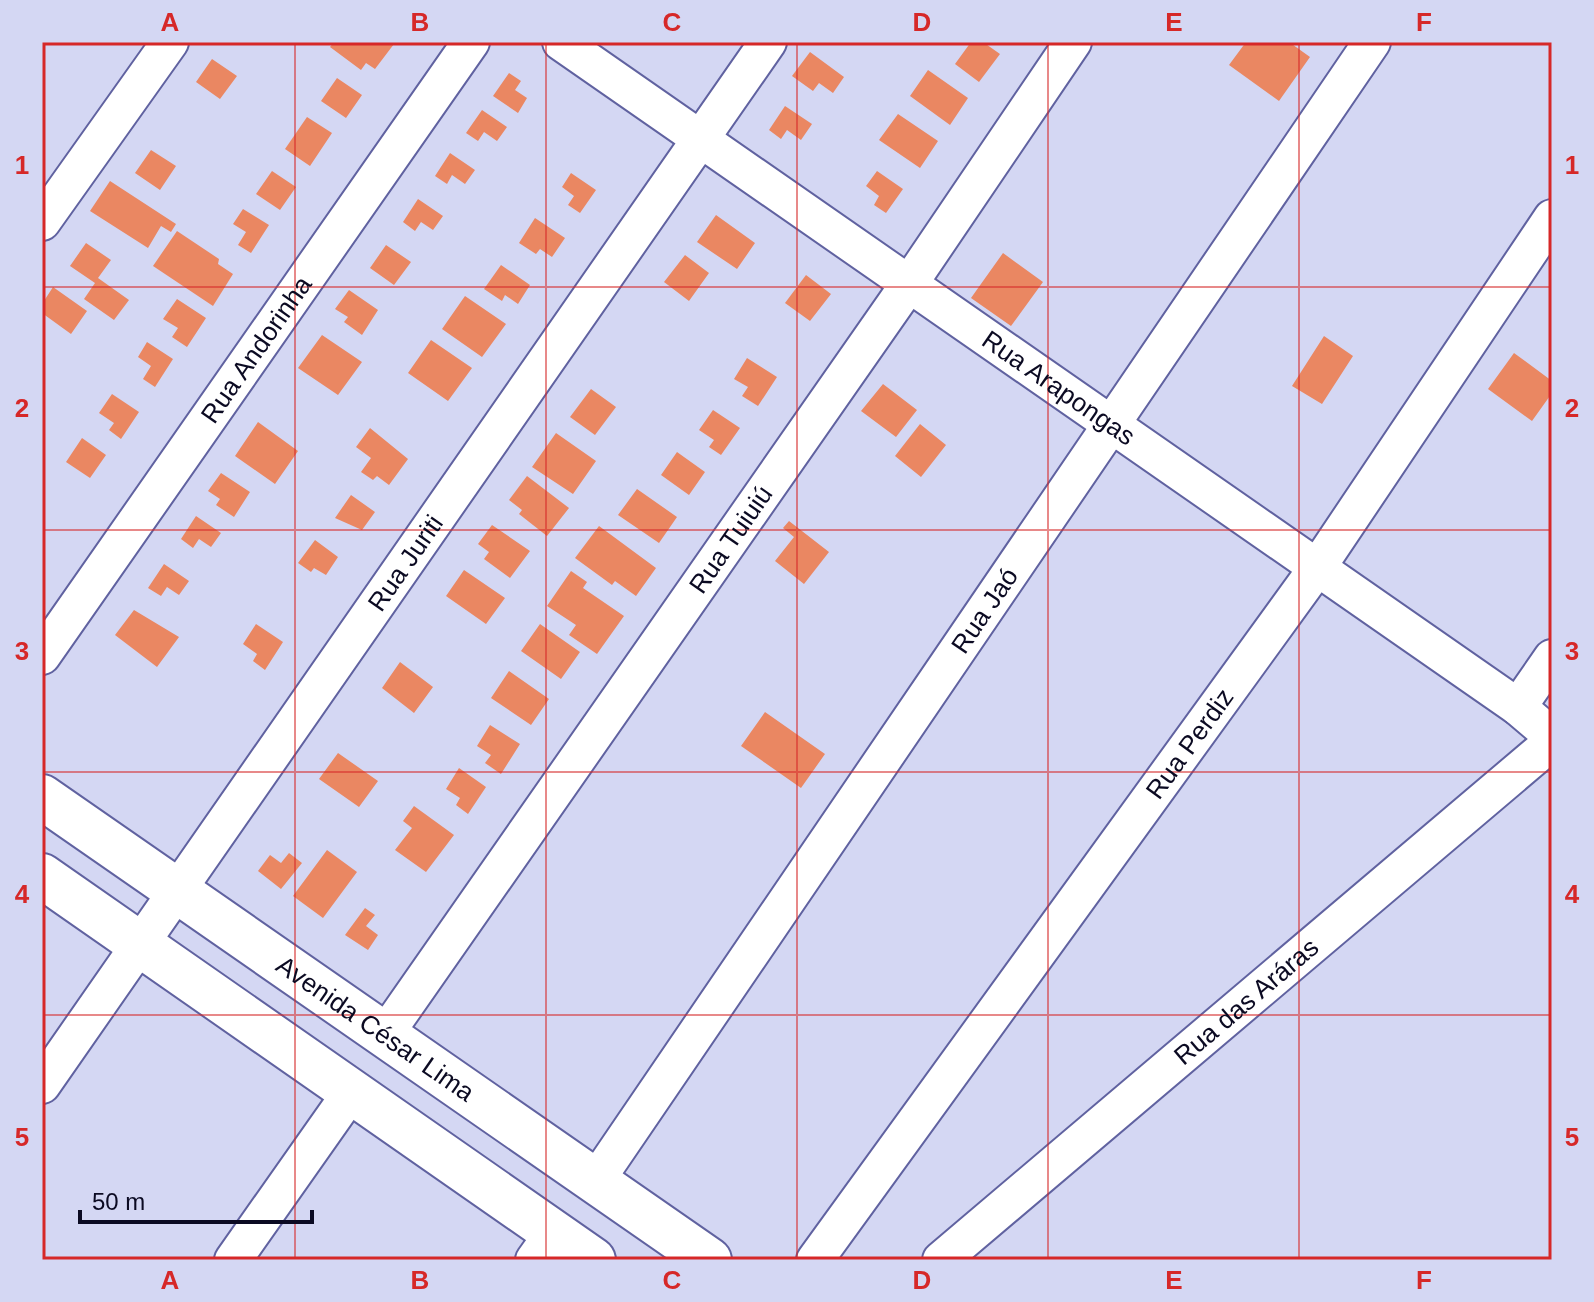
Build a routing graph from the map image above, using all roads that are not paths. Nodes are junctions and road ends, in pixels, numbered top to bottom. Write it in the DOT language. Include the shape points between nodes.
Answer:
graph roads {
  1 [pos="170,42"];
  2 [pos="471,42"];
  3 [pos="561,42"];
  4 [pos="768,42"];
  5 [pos="1073,42"];
  6 [pos="1372,42"];
  7 [pos="701,140"];
  8 [pos="1552,218"];
  9 [pos="42,222"];
  10 [pos="909,284"];
  11 [pos="1110,424"];
  12 [pos="1317,568"];
  13 [pos="42,656"];
  14 [pos="1552,658"];
  15 [pos="1518,707"];
  16 [pos="1552,739"];
  17 [pos="42,797"];
  18 [pos="42,876"];
  19 [pos="179,891"];
  20 [pos="140,944"];
  21 [pos="386,1033"];
  22 [pos="42,1085"];
  23 [pos="352,1091"];
  24 [pos="597,1179"];
  25 [pos="544,1246"];
  26 [pos="233,1260"];
  27 [pos="593,1260"];
  28 [pos="709,1260"];
  29 [pos="815,1260"];
  30 [pos="941,1260"];
  1 -- 9 [label="street"];
  2 -- 13 [label="street, Rua Andorinha"];
  3 -- 7 [label="street, Rua Arapongas"];
  4 -- 7 [label="street, Rua Juriti"];
  5 -- 10 [label="street, Rua Tuiuiú"];
  6 -- 11 [label="street, Rua Jaó"];
  7 -- 10 [label="street, Rua Arapongas"];
  7 -- 19 [label="street, Rua Juriti"];
  8 -- 12 [label="street, Rua Perdiz"];
  10 -- 11 [label="street, Rua Arapongas"];
  10 -- 21 [label="street, Rua Tuiuiú"];
  11 -- 12 [label="street, Rua Arapongas"];
  11 -- 24 [label="street, Rua Jaó"];
  12 -- 15 [label="street, Rua Arapongas"];
  12 -- 29 [label="street, Rua Perdiz"];
  14 -- 15 [label="street"];
  15 -- 16 [label="street, Rua Arapongas"];
  16 -- 30 [label="street, Rua das Aráras"];
  17 -- 19 [label="street, Avenida César Lima"];
  18 -- 20 [label="street"];
  19 -- 20 [label="street, Rua Juriti"];
  19 -- 21 [label="street, Avenida César Lima"];
  20 -- 22 [label="street, Rua Juriti"];
  20 -- 23 [label="street"];
  21 -- 24 [label="street, Avenida César Lima"];
  23 -- 25 [label="street"];
  23 -- 26 [label="street"];
  24 -- 28 [label="street, Avenida César Lima"];
  25 -- 27 [label="street"];
}
